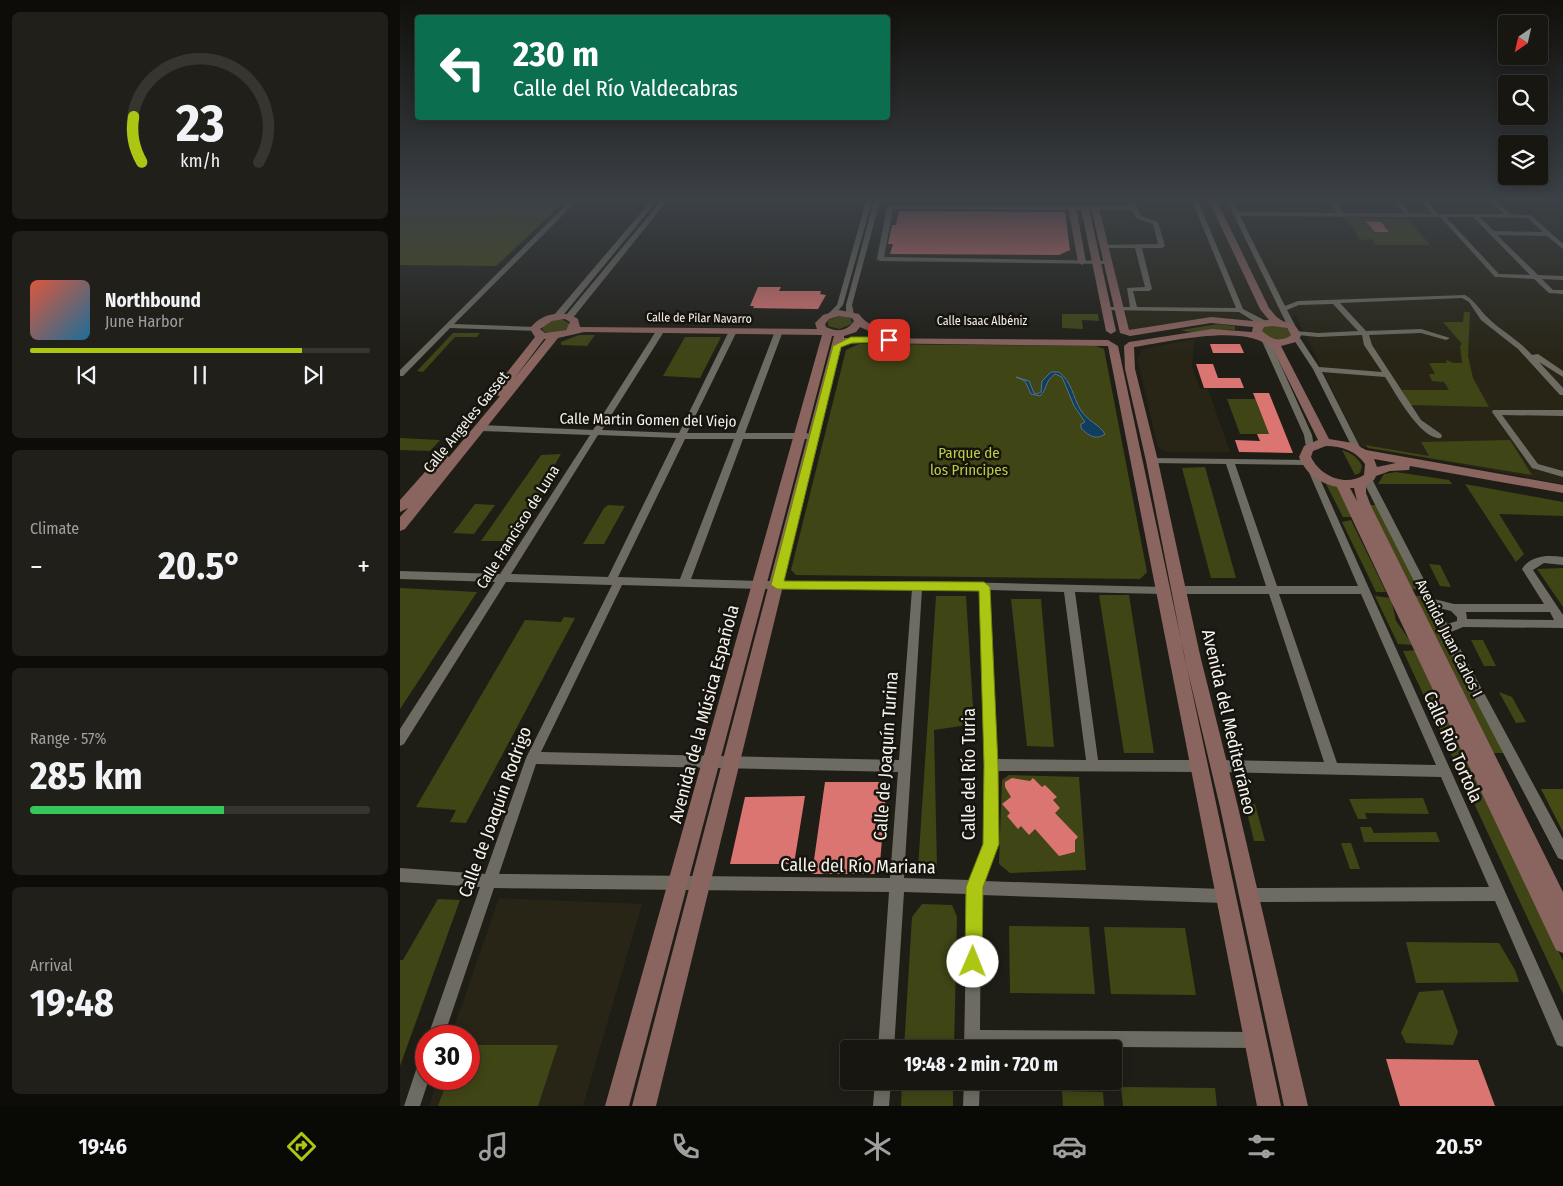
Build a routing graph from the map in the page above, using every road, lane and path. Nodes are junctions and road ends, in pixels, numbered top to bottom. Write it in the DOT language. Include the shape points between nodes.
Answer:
graph roads {
  1 [pos="522,253"];
  2 [pos="611,253"];
  3 [pos="625,253"];
  4 [pos="855,253"];
  5 [pos="864,253"];
  6 [pos="881,253"];
  7 [pos="1080,253"];
  8 [pos="1095,253"];
  9 [pos="1106,253"];
  10 [pos="1140,253"];
  11 [pos="1218,253"];
  12 [pos="1238,253"];
  13 [pos="1256,253"];
  14 [pos="1475,253"];
  15 [pos="1512,253"];
  16 [pos="862,259"];
  17 [pos="880,259"];
  18 [pos="1082,262"];
  19 [pos="1097,262"];
  20 [pos="1108,262"];
  21 [pos="1537,277"];
  22 [pos="1563,278"];
  23 [pos="1563,292"];
  24 [pos="1334,301"];
  25 [pos="1284,308"];
  26 [pos="1106,309"];
  27 [pos="1119,309"];
  28 [pos="1134,309"];
  29 [pos="1240,310"];
  30 [pos="832,314"];
  31 [pos="850,314"];
  32 [pos="557,317"];
  33 [pos="859,323"];
  34 [pos="451,324"];
  35 [pos="572,324"];
  36 [pos="538,330"];
  37 [pos="661,330"];
  38 [pos="1277,330"];
  39 [pos="733,331"];
  40 [pos="779,331"];
  41 [pos="833,333"];
  42 [pos="1365,334"];
  43 [pos="554,336"];
  44 [pos="1120,338"];
  45 [pos="1446,338"];
  46 [pos="889,340"];
  47 [pos="1521,347"];
  48 [pos="1316,369"];
  49 [pos="400,374"];
  50 [pos="1546,374"];
  51 [pos="1388,375"];
  52 [pos="1562,382"];
  53 [pos="1563,413"];
  54 [pos="480,428"];
  55 [pos="596,432"];
  56 [pos="682,436"];
  57 [pos="739,436"];
  58 [pos="808,436"];
  59 [pos="1438,436"];
  60 [pos="1329,443"];
  61 [pos="1310,447"];
  62 [pos="1360,452"];
  63 [pos="1152,461"];
  64 [pos="1230,462"];
  65 [pos="1309,466"];
  66 [pos="1563,474"];
  67 [pos="1366,478"];
  68 [pos="1342,484"];
  69 [pos="1563,489"];
  70 [pos="1563,496"];
  71 [pos="400,508"];
  72 [pos="400,526"];
  73 [pos="1563,560"];
  74 [pos="400,574"];
  75 [pos="503,578"];
  76 [pos="615,581"];
  77 [pos="684,583"];
  78 [pos="768,585"];
  79 [pos="918,585"];
  80 [pos="984,587"];
  81 [pos="1069,589"];
  82 [pos="1162,590"];
  83 [pos="1180,590"];
  84 [pos="1272,590"];
  85 [pos="1365,590"];
  86 [pos="1430,602"];
  87 [pos="1454,608"];
  88 [pos="1553,608"];
  89 [pos="1462,623"];
  90 [pos="1563,624"];
  91 [pos="1444,630"];
  92 [pos="400,740"];
  93 [pos="532,758"];
  94 [pos="712,762"];
  95 [pos="731,762"];
  96 [pos="991,765"];
  97 [pos="906,766"];
  98 [pos="1092,766"];
  99 [pos="1199,766"];
  100 [pos="1219,766"];
  101 [pos="1332,768"];
  102 [pos="1444,771"];
  103 [pos="1498,791"];
  104 [pos="1563,853"];
  105 [pos="400,875"];
  106 [pos="490,881"];
  107 [pos="679,882"];
  108 [pos="700,882"];
  109 [pos="898,885"];
  110 [pos="974,887"];
  111 [pos="1499,894"];
  112 [pos="1248,895"];
  113 [pos="1224,896"];
  114 [pos="1563,913"];
  115 [pos="1563,943"];
  116 [pos="440,1025"];
  117 [pos="1563,1039"];
  118 [pos="887,1040"];
  119 [pos="972,1040"];
  120 [pos="1254,1040"];
  121 [pos="1122,1041"];
  122 [pos="417,1090"];
  123 [pos="882,1090"];
  124 [pos="972,1090"];
  125 [pos="412,1106"];
  126 [pos="618,1106"];
  127 [pos="644,1106"];
  128 [pos="881,1106"];
  129 [pos="971,1106"];
  130 [pos="1269,1106"];
  131 [pos="1296,1106"];
  1 -- 34 [label="street"];
  2 -- 32 [label="street"];
  3 -- 35 [label="street"];
  4 -- 30 [label="street" via="840,305"];
  5 -- 16 [label="street"];
  6 -- 17 [label="street"];
  7 -- 18 [label="street"];
  8 -- 19 [label="street, Avenida del Mediterráneo"];
  9 -- 20 [label="street, Avenida del Mediterráneo"];
  10 -- 28 [label="street" via="1149,289 1130,289"];
  11 -- 29 [label="street"];
  12 -- 38 [label="street"];
  13 -- 25 [label="street"];
  14 -- 21 [label="street" via="1497,276"];
  15 -- 21 [label="street"];
  16 -- 17 [label="street"];
  16 -- 31 [label="street" via="849,305"];
  17 -- 18 [label="street"];
  18 -- 19 [label="street"];
  19 -- 20 [label="street"];
  19 -- 26 [label="street, Avenida del Mediterráneo"];
  20 -- 27 [label="street, Avenida del Mediterráneo"];
  21 -- 22 [label="street"];
  21 -- 23 [label="street" via="1551,292"];
  24 -- 25 [label="street" via="1298,303"];
  24 -- 42 [label="street"];
  24 -- 47 [label="street" via="1463,296 1484,318"];
  25 -- 38 [label="street"];
  26 -- 27 [label="street"];
  26 -- 44 [label="street, Avenida del Mediterráneo"];
  27 -- 28 [label="street"];
  27 -- 44 [label="street, Avenida del Mediterráneo"];
  28 -- 29 [label="street"];
  29 -- 38 [label="street"];
  30 -- 31 [label="street"];
  30 -- 41 [label="street"];
  31 -- 33 [label="street"];
  32 -- 35 [label="street"];
  32 -- 36 [label="street"];
  33 -- 41 [label="street" via="855,328"];
  33 -- 44 [label="street, Calle Isaac Albéniz" via="872,329 898,333"];
  34 -- 36 [label="street"];
  34 -- 49 [label="street"];
  35 -- 37 [label="street, Calle de Pilar Navarro"];
  35 -- 41 [label="street, Calle de Pilar Navarro" via="800,326"];
  35 -- 43 [label="street"];
  36 -- 43 [label="street"];
  36 -- 71 [label="street, Calle Angeles Gasset" via="470,427"];
  37 -- 39 [label="street, Calle de Pilar Navarro"];
  37 -- 55 [label="street, Calle Francisco de Luna"];
  38 -- 42 [label="street" via="1318,335"];
  38 -- 44 [label="street"];
  38 -- 48 [label="street"];
  38 -- 60 [label="street" via="1290,352"];
  38 -- 61 [label="street"];
  39 -- 40 [label="street, Calle de Pilar Navarro"];
  39 -- 56 [label="street, Calle de Joaquín Rodrigo"];
  40 -- 41 [label="street, Calle de Pilar Navarro"];
  40 -- 57 [label="street"];
  41 -- 46 [label="street, Calle Isaac Albéniz"];
  41 -- 46 [label="street, Calle Isaac Albéniz" via="851,340"];
  41 -- 58 [label="street, Avenida de la Música Española"];
  42 -- 45 [label="street" via="1421,331"];
  42 -- 51 [label="street" via="1368,345"];
  43 -- 54 [label="street, Calle Angeles Gasset"];
  44 -- 46 [label="street, Calle Isaac Albéniz"];
  44 -- 63 [label="street, Avenida del Mediterráneo"];
  44 -- 82 [label="street, Avenida del Mediterráneo"];
  47 -- 50 [label="street"];
  47 -- 52 [label="street"];
  48 -- 51 [label="street"];
  48 -- 62 [label="street"];
  50 -- 52 [label="street"];
  50 -- 52 [label="street"];
  51 -- 59 [label="street" via="1418,422"];
  53 -- 66 [label="street" via="1496,412 1535,466"];
  54 -- 55 [label="street, Calle Martin Gomen del Viejo"];
  54 -- 72 [label="street, Calle Angeles Gasset"];
  55 -- 56 [label="street, Calle Martin Gomen del Viejo"];
  55 -- 75 [label="street, Calle Francisco de Luna"];
  56 -- 57 [label="street, Calle Martin Gomen del Viejo"];
  56 -- 76 [label="street, Calle de Joaquín Rodrigo"];
  57 -- 58 [label="street, Calle Martin Gomen del Viejo"];
  57 -- 77 [label="street"];
  58 -- 78 [label="street, Avenida de la Música Española"];
  60 -- 61 [label="street"];
  60 -- 62 [label="street"];
  61 -- 65 [label="street" via="1306,453"];
  62 -- 67 [label="street" via="1370,462"];
  62 -- 69 [label="street"];
  63 -- 64 [label="street"];
  63 -- 83 [label="street, Avenida del Mediterráneo"];
  64 -- 65 [label="street"];
  64 -- 84 [label="street"];
  65 -- 68 [label="street" via="1325,479"];
  65 -- 85 [label="street, Calle Rio Tortola"];
  67 -- 68 [label="street"];
  67 -- 70 [label="street" via="1384,468 1399,466"];
  67 -- 86 [label="street, Avenida Juan Carlos I"];
  67 -- 103 [label="street, Avenida Juan Carlos I" via="1360,493 1365,506"];
  68 -- 103 [label="street, Avenida Juan Carlos I"];
  73 -- 88 [label="street" via="1544,559 1533,562 1528,569"];
  74 -- 75 [label="street"];
  75 -- 76 [label="street"];
  75 -- 92 [label="street, Calle Francisco de Luna"];
  76 -- 77 [label="street"];
  76 -- 93 [label="street, Calle de Joaquín Rodrigo"];
  77 -- 78 [label="street"];
  78 -- 79 [label="street"];
  78 -- 94 [label="street, Avenida de la Música Española"];
  78 -- 95 [label="street, Avenida de la Música Española"];
  79 -- 80 [label="street"];
  79 -- 97 [label="street, Calle de Joaquín Turina"];
  80 -- 81 [label="street"];
  80 -- 96 [label="street, Calle del Río Turia"];
  81 -- 82 [label="street"];
  81 -- 98 [label="street"];
  82 -- 99 [label="street, Avenida del Mediterráneo"];
  83 -- 84 [label="street"];
  83 -- 100 [label="street, Avenida del Mediterráneo"];
  84 -- 85 [label="street"];
  84 -- 101 [label="street"];
  85 -- 102 [label="street, Calle Rio Tortola"];
  86 -- 87 [label="street"];
  86 -- 91 [label="street, Avenida Juan Carlos I"];
  87 -- 88 [label="street"];
  87 -- 89 [label="street" via="1462,616"];
  88 -- 90 [label="street"];
  89 -- 90 [label="street"];
  89 -- 91 [label="street"];
  91 -- 104 [label="street, Avenida Juan Carlos I"];
  93 -- 94 [label="street"];
  93 -- 106 [label="street, Calle de Joaquín Rodrigo"];
  94 -- 95 [label="street"];
  94 -- 107 [label="street, Avenida de la Música Española"];
  95 -- 97 [label="street"];
  95 -- 108 [label="street, Avenida de la Música Española"];
  96 -- 98 [label="street"];
  96 -- 110 [label="street, Calle del Río Turia" via="991,844"];
  97 -- 109 [label="street, Calle de Joaquín Turina"];
  98 -- 99 [label="street"];
  99 -- 113 [label="street, Avenida del Mediterráneo"];
  100 -- 101 [label="street"];
  100 -- 112 [label="street, Avenida del Mediterráneo"];
  101 -- 102 [label="street"];
  102 -- 111 [label="street, Calle Rio Tortola"];
  103 -- 114 [label="street"];
  103 -- 115 [label="street"];
  105 -- 106 [label="street, Calle del Río Mariana"];
  106 -- 107 [label="street, Calle del Río Mariana"];
  106 -- 116 [label="street, Calle de Joaquín Rodrigo"];
  107 -- 108 [label="street, Calle del Río Mariana"];
  107 -- 126 [label="street, Avenida de la Música Española"];
  108 -- 109 [label="street, Calle del Río Mariana"];
  108 -- 127 [label="street, Avenida de la Música Española"];
  109 -- 110 [label="street, Calle del Río Mariana"];
  109 -- 118 [label="street, Calle de Joaquín Turina"];
  110 -- 113 [label="street, Calle del Río Mariana"];
  110 -- 119 [label="street, Calle del Río Turia"];
  111 -- 112 [label="street"];
  111 -- 117 [label="street, Calle Rio Tortola"];
  112 -- 131 [label="street, Avenida del Mediterráneo"];
  113 -- 120 [label="street, Avenida del Mediterráneo"];
  120 -- 121 [label="street"];
  120 -- 130 [label="street, Avenida del Mediterráneo"];
  122 -- 125 [label="street"];
  123 -- 128 [label="street"];
  124 -- 129 [label="street"];
}
